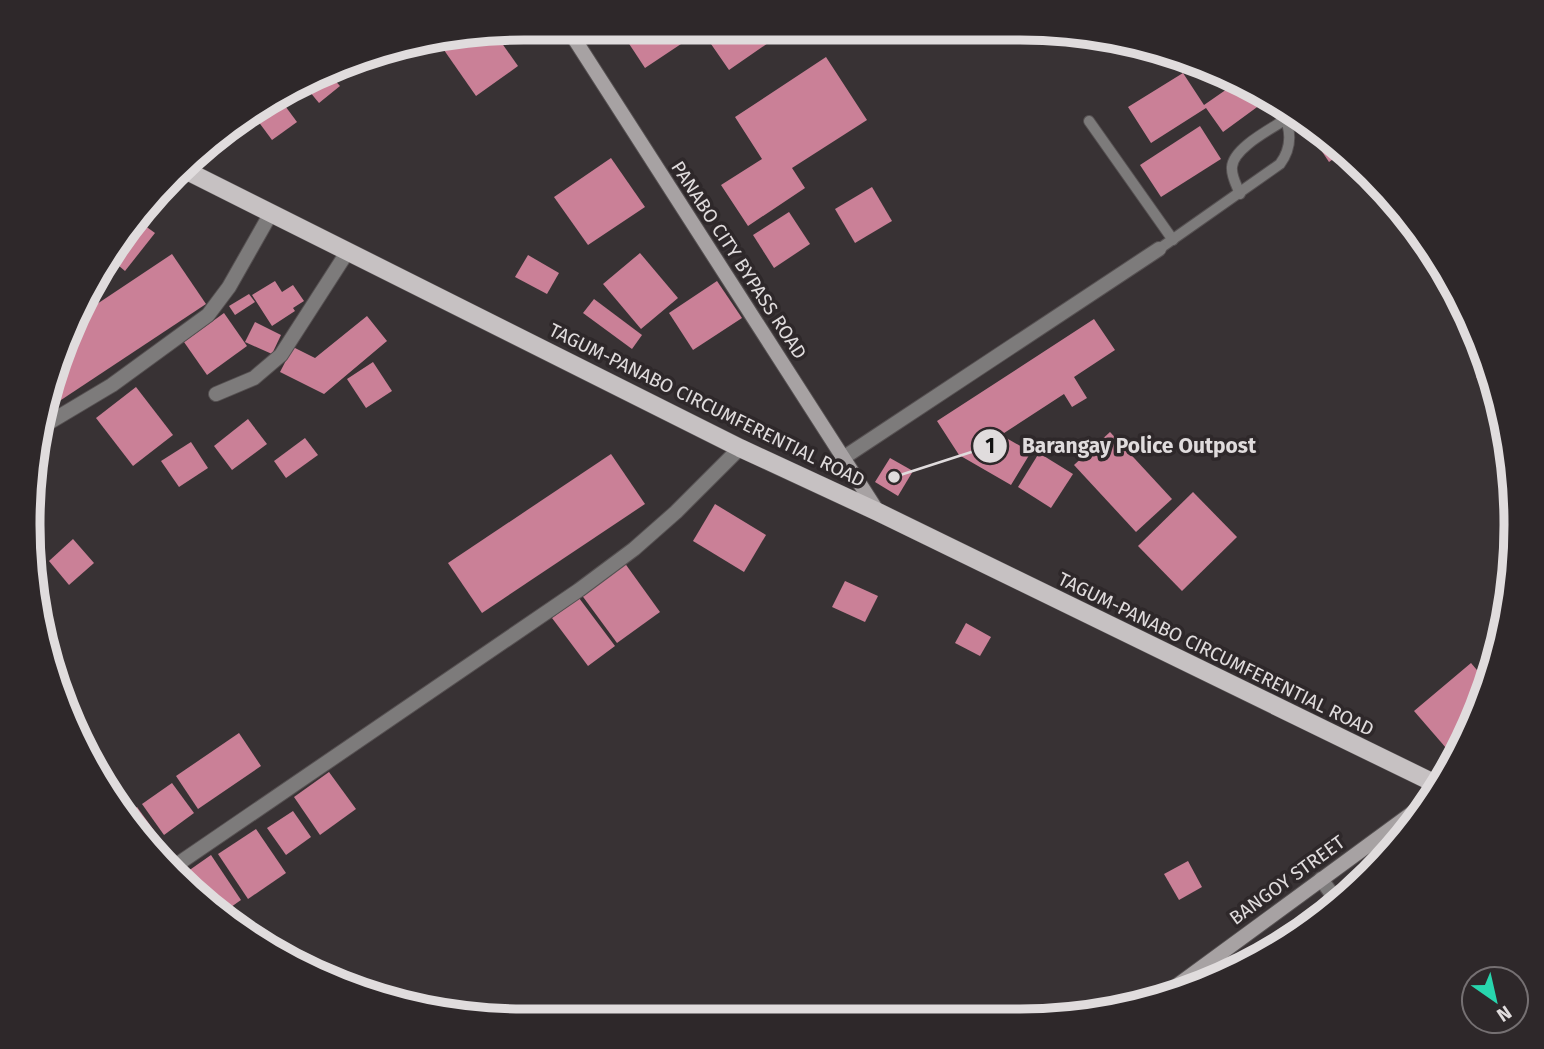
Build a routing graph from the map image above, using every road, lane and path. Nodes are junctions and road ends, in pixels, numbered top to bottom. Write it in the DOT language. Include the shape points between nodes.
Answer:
graph roads {
  1 [pos="575,40"];
  2 [pos="1281,117"];
  3 [pos="1285,120"];
  4 [pos="1089,121"];
  5 [pos="195,170"];
  6 [pos="1240,194"];
  7 [pos="271,213"];
  8 [pos="1173,240"];
  9 [pos="1159,249"];
  10 [pos="348,251"];
  11 [pos="216,394"];
  12 [pos="52,421"];
  13 [pos="740,448"];
  14 [pos="843,458"];
  15 [pos="878,512"];
  16 [pos="1430,781"];
  17 [pos="1404,819"];
  18 [pos="179,863"];
  19 [pos="1321,879"];
  20 [pos="1332,895"];
  21 [pos="1185,979"];
  1 -- 14 [label="main road, PANABO CITY BYPASS ROAD"];
  2 -- 6 [label="lane" via="1236,154 1231,164"];
  3 -- 6 [label="lane" via="1290,138 1286,156"];
  4 -- 8 [label="lane"];
  5 -- 7 [label="main road, TAGUM-PANABO CIRCUMFERENTIAL ROAD"];
  6 -- 8 [label="lane"];
  7 -- 10 [label="main road, TAGUM-PANABO CIRCUMFERENTIAL ROAD"];
  7 -- 12 [label="street" via="208,315 113,385"];
  8 -- 9 [label="lane"];
  9 -- 14 [label="street"];
  10 -- 11 [label="street" via="281,355 254,378"];
  10 -- 13 [label="main road, TAGUM-PANABO CIRCUMFERENTIAL ROAD"];
  13 -- 15 [label="main road, TAGUM-PANABO CIRCUMFERENTIAL ROAD"];
  13 -- 18 [label="street" via="634,549"];
  14 -- 15 [label="main road, PANABO CITY BYPASS ROAD"];
  15 -- 16 [label="main road, TAGUM-PANABO CIRCUMFERENTIAL ROAD"];
  17 -- 19 [label="main road, BANGOY STREET"];
  19 -- 20 [label="street"];
  19 -- 21 [label="main road, BANGOY STREET"];
}
